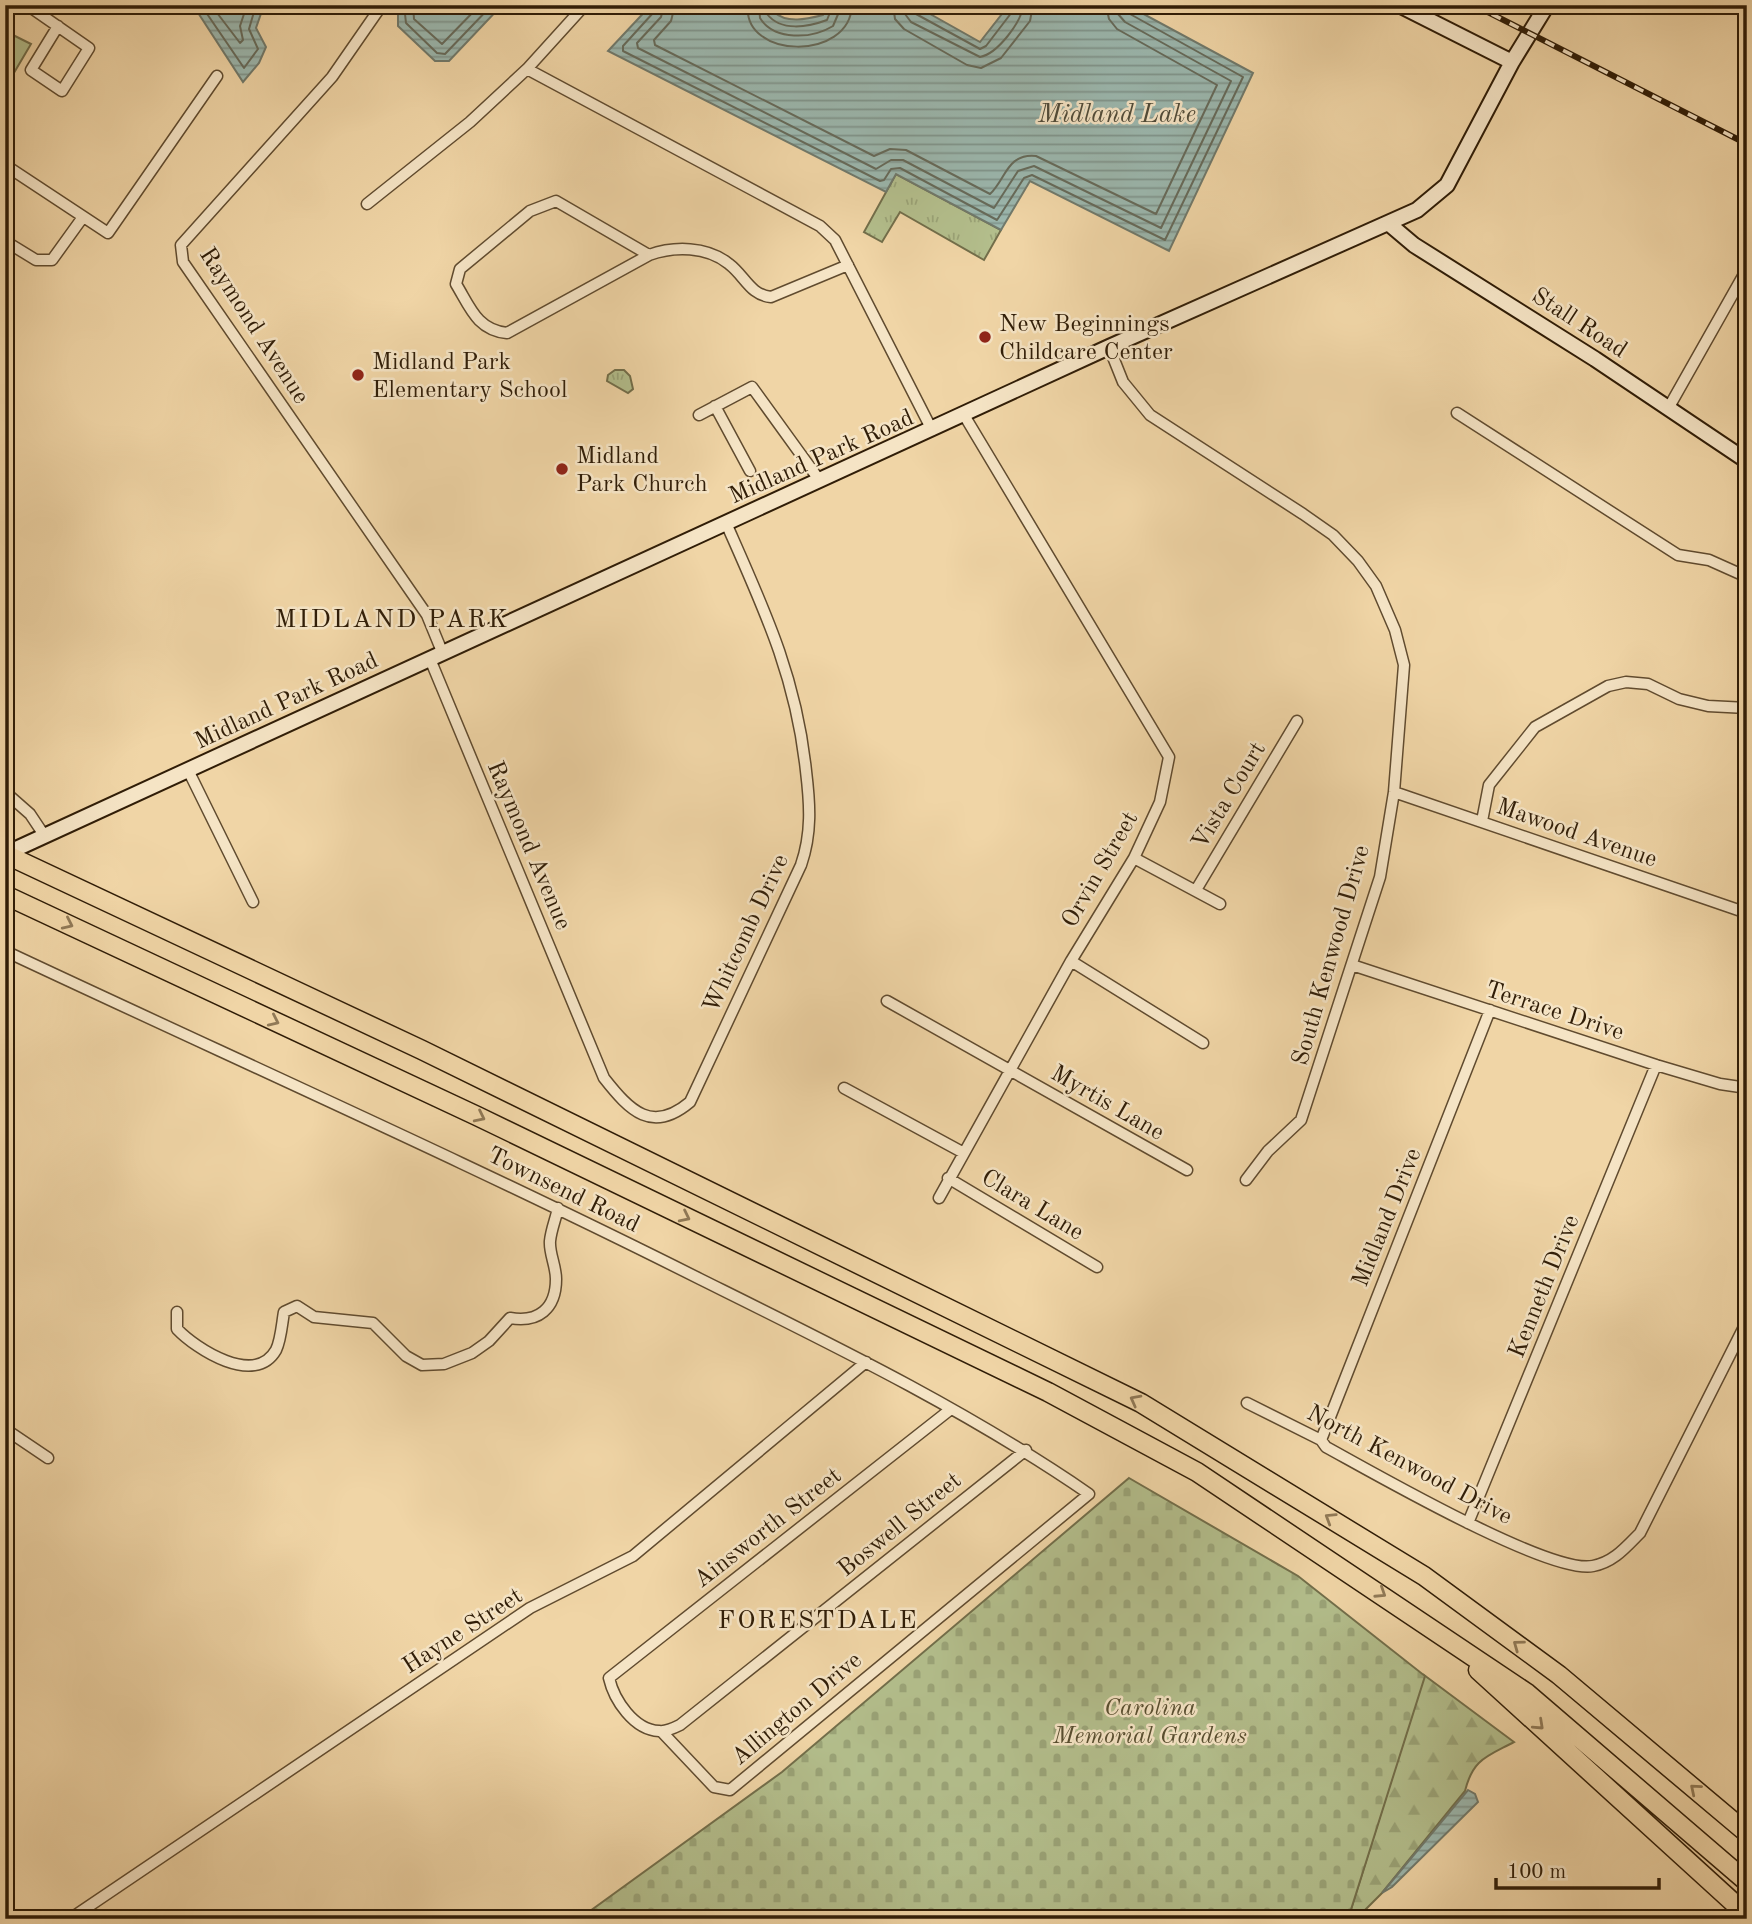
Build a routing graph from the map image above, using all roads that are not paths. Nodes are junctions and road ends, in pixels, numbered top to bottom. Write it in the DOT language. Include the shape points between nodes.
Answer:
graph roads {
  1 [pos="27,5"];
  2 [pos="382,5"];
  3 [pos="585,5"];
  4 [pos="1399,5"];
  5 [pos="1547,5"];
  6 [pos="58,26"];
  7 [pos="1512,62"];
  8 [pos="527,69"];
  9 [pos="217,76"];
  10 [pos="5,165"];
  11 [pos="367,204"];
  12 [pos="83,216"];
  13 [pos="1388,223"];
  14 [pos="5,241"];
  15 [pos="649,255"];
  16 [pos="848,265"];
  17 [pos="1747,269"];
  18 [pos="1109,347"];
  19 [pos="715,406"];
  20 [pos="1669,407"];
  21 [pos="1457,413"];
  22 [pos="699,415"];
  23 [pos="964,415"];
  24 [pos="932,430"];
  25 [pos="1747,461"];
  26 [pos="750,471"];
  27 [pos="820,481"];
  28 [pos="726,523"];
  29 [pos="5,554"];
  30 [pos="1747,576"];
  31 [pos="5,587"];
  32 [pos="436,657"];
  33 [pos="1747,708"];
  34 [pos="1297,721"];
  35 [pos="188,770"];
  36 [pos="5,792"];
  37 [pos="1394,792"];
  38 [pos="1482,821"];
  39 [pos="44,835"];
  40 [pos="5,854"];
  41 [pos="1134,858"];
  42 [pos="1196,890"];
  43 [pos="6,895"];
  44 [pos="253,902"];
  45 [pos="1220,904"];
  46 [pos="1747,913"];
  47 [pos="6,952"];
  48 [pos="1071,961"];
  49 [pos="1352,965"];
  50 [pos="887,1001"];
  51 [pos="1490,1010"];
  52 [pos="1203,1043"];
  53 [pos="592,1047"];
  54 [pos="1656,1065"];
  55 [pos="1009,1069"];
  56 [pos="844,1088"];
  57 [pos="1747,1088"];
  58 [pos="962,1152"];
  59 [pos="1187,1170"];
  60 [pos="948,1178"];
  61 [pos="1246,1180"];
  62 [pos="939,1198"];
  63 [pos="558,1208"];
  64 [pos="1097,1267"];
  65 [pos="177,1312"];
  66 [pos="1747,1321"];
  67 [pos="866,1362"];
  68 [pos="1247,1403"];
  69 [pos="951,1409"];
  70 [pos="5,1429"];
  71 [pos="1321,1440"];
  72 [pos="1026,1450"];
  73 [pos="48,1458"];
  74 [pos="1089,1494"];
  75 [pos="1468,1523"];
  76 [pos="1415,1615"];
  77 [pos="662,1732"];
  78 [pos="1747,1833"];
  79 [pos="1747,1882"];
  80 [pos="1747,1915"];
  81 [pos="70,1919"];
  1 -- 6 [label="street"];
  2 -- 32 [label="street, Raymond Avenue" via="332,77 181,245 183,262 426,615"];
  3 -- 8 [label="street"];
  4 -- 7 [label="street"];
  5 -- 7 [label="street, Midland Park Road"];
  6 -- 6 [label="street" via="89,48 62,91 31,70"];
  7 -- 13 [label="street, Midland Park Road" via="1447,186 1417,210"];
  8 -- 11 [label="street" via="470,122"];
  8 -- 16 [label="street" via="820,226 835,240"];
  9 -- 12 [label="street" via="108,233"];
  10 -- 12 [label="street"];
  12 -- 14 [label="street" via="52,260 36,260"];
  13 -- 18 [label="street, Midland Park Road"];
  13 -- 20 [label="street, Stall Road" via="1414,245"];
  15 -- 15 [label="street" via="507,333 491,331 478,322 456,284 460,269 530,211 556,201"];
  15 -- 16 [label="street" via="667,249 700,250 728,263 760,296 771,297"];
  16 -- 24 [label="street"];
  17 -- 20 [label="street"];
  18 -- 23 [label="street, Midland Park Road"];
  18 -- 37 [label="street, South Kenwood Drive" via="1123,382 1150,415 1333,534 1376,586 1404,665"];
  19 -- 22 [label="street"];
  19 -- 26 [label="street"];
  19 -- 27 [label="street" via="752,387"];
  20 -- 25 [label="street, Stall Road"];
  21 -- 30 [label="street" via="1678,555 1709,560"];
  23 -- 24 [label="street, Midland Park Road"];
  23 -- 41 [label="street, Orvin Street" via="1169,757 1160,802"];
  24 -- 27 [label="street, Midland Park Road"];
  27 -- 28 [label="street, Midland Park Road"];
  28 -- 32 [label="street, Midland Park Road"];
  28 -- 53 [label="street, Whitcomb Drive" via="784,657 800,717 811,816 808,845 690,1102 673,1115 657,1119 640,1113 624,1104 604,1078"];
  29 -- 31 [label="street"];
  32 -- 35 [label="street, Midland Park Road"];
  32 -- 53 [label="street, Raymond Avenue"];
  33 -- 38 [label="street" via="1689,701 1648,684 1608,686 1535,727 1489,785"];
  34 -- 42 [label="street, Vista Court"];
  35 -- 39 [label="street, Midland Park Road"];
  35 -- 44 [label="street"];
  36 -- 39 [label="street" via="30,814"];
  37 -- 38 [label="street, Mawood Avenue"];
  37 -- 49 [label="street, South Kenwood Drive" via="1380,877"];
  38 -- 46 [label="street, Mawood Avenue"];
  39 -- 40 [label="street, Midland Park Road"];
  78 -- 40 [label="highway, one-way" via="1559,1675 1424,1576 1141,1403 447,1062"];
  41 -- 42 [label="street"];
  41 -- 48 [label="street, Orvin Street"];
  42 -- 45 [label="street"];
  43 -- 76 [label="highway, one-way" via="1048,1392 1197,1472"];
  47 -- 63 [label="street, Townsend Road"];
  48 -- 52 [label="street"];
  48 -- 55 [label="street, Orvin Street"];
  49 -- 51 [label="street, Terrace Drive"];
  49 -- 61 [label="street, South Kenwood Drive" via="1301,1120"];
  50 -- 55 [label="street, Myrtis Lane"];
  51 -- 54 [label="street, Terrace Drive"];
  51 -- 71 [label="street, Midland Drive"];
  54 -- 57 [label="street, Terrace Drive"];
  54 -- 75 [label="street, Kenneth Drive"];
  55 -- 58 [label="street, Orvin Street"];
  55 -- 59 [label="street, Myrtis Lane"];
  56 -- 58 [label="street"];
  58 -- 60 [label="street, Orvin Street"];
  60 -- 62 [label="street, Orvin Street"];
  60 -- 64 [label="street, Clara Lane"];
  63 -- 65 [label="street" via="550,1242 556,1280 552,1301 537,1318 510,1318 472,1353 444,1364 422,1365 406,1356 373,1323 314,1317 297,1306 284,1312 276,1350 263,1363 249,1366 193,1346 177,1329"];
  63 -- 67 [label="street, Townsend Road"];
  66 -- 75 [label="street, North Kenwood Drive" via="1640,1533 1619,1555 1593,1566 1568,1566"];
  67 -- 69 [label="street, Townsend Road"];
  67 -- 81 [label="street, Hayne Street" via="633,1556 530,1608"];
  68 -- 71 [label="street, North Kenwood Drive"];
  69 -- 72 [label="street, Townsend Road"];
  69 -- 77 [label="street, Ainsworth Street" via="609,1678 612,1694 631,1717"];
  70 -- 73 [label="street"];
  71 -- 75 [label="street, North Kenwood Drive" via="1325,1447"];
  72 -- 74 [label="street, Townsend Road"];
  72 -- 77 [label="street, Boswell Street" via="680,1726"];
  74 -- 77 [label="street, Allington Drive" via="730,1790 714,1787"];
  76 -- 79 [label="highway" via="1527,1693"];
  76 -- 80 [label="highway, one-way"];
}
